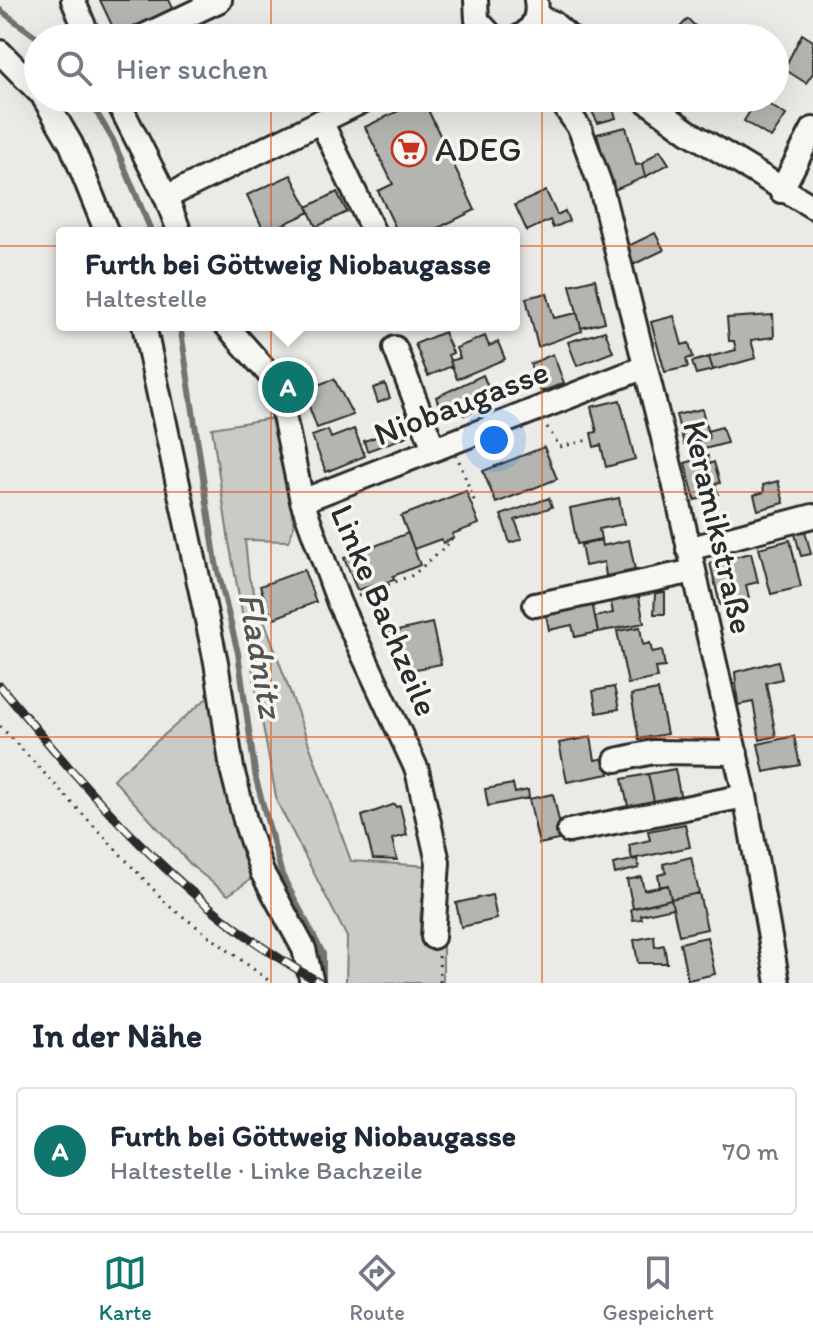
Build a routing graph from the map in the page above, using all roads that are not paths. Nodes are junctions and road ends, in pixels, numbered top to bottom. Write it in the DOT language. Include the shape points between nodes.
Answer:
graph roads {
  1 [pos="73,0"];
  2 [pos="220,0"];
  3 [pos="476,0"];
  4 [pos="536,8"];
  5 [pos="83,24"];
  6 [pos="169,24"];
  7 [pos="480,24"];
  8 [pos="554,24"];
  9 [pos="0,52"];
  10 [pos="24,77"];
  11 [pos="51,112"];
  12 [pos="123,112"];
  13 [pos="340,112"];
  14 [pos="568,112"];
  15 [pos="663,112"];
  16 [pos="321,121"];
  17 [pos="813,129"];
  18 [pos="781,191"];
  19 [pos="166,197"];
  20 [pos="813,207"];
  21 [pos="105,227"];
  22 [pos="178,227"];
  23 [pos="371,227"];
  24 [pos="145,331"];
  25 [pos="231,331"];
  26 [pos="395,348"];
  27 [pos="645,367"];
  28 [pos="443,446"];
  29 [pos="302,501"];
  30 [pos="813,516"];
  31 [pos="688,549"];
  32 [pos="694,571"];
  33 [pos="535,605"];
  34 [pos="736,753"];
  35 [pos="616,760"];
  36 [pos="745,796"];
  37 [pos="569,831"];
  38 [pos="433,937"];
  39 [pos="312,983"];
  40 [pos="778,983"];
  1 -- 5 [label="street"];
  2 -- 6 [label="street"];
  3 -- 7 [label="street"];
  4 -- 8 [label="street"];
  9 -- 10 [label="street"];
  11 -- 21 [label="street" via="71,144"];
  12 -- 19 [label="street"];
  13 -- 16 [label="street"];
  14 -- 27 [label="street, Keramikstraße" via="592,161"];
  15 -- 18 [label="street"];
  16 -- 19 [label="street"];
  16 -- 23 [label="street"];
  17 -- 18 [label="street"];
  18 -- 20 [label="street"];
  19 -- 22 [label="street"];
  24 -- 39 [label="street" via="246,824 262,872 304,949"];
  25 -- 29 [label="street, Linke Bachzeile" via="279,392"];
  26 -- 28 [label="street"];
  27 -- 28 [label="street, Niobaugasse"];
  27 -- 31 [label="street, Keramikstraße"];
  28 -- 29 [label="street, Niobaugasse"];
  29 -- 38 [label="street, Linke Bachzeile" via="339,603 417,770 438,862"];
  30 -- 31 [label="street"];
  31 -- 32 [label="street, Keramikstraße"];
  32 -- 33 [label="street"];
  32 -- 34 [label="street, Keramikstraße"];
  34 -- 35 [label="street" via="653,752"];
  34 -- 36 [label="street, Keramikstraße"];
  36 -- 37 [label="street"];
  36 -- 40 [label="street, Keramikstraße"];
}
